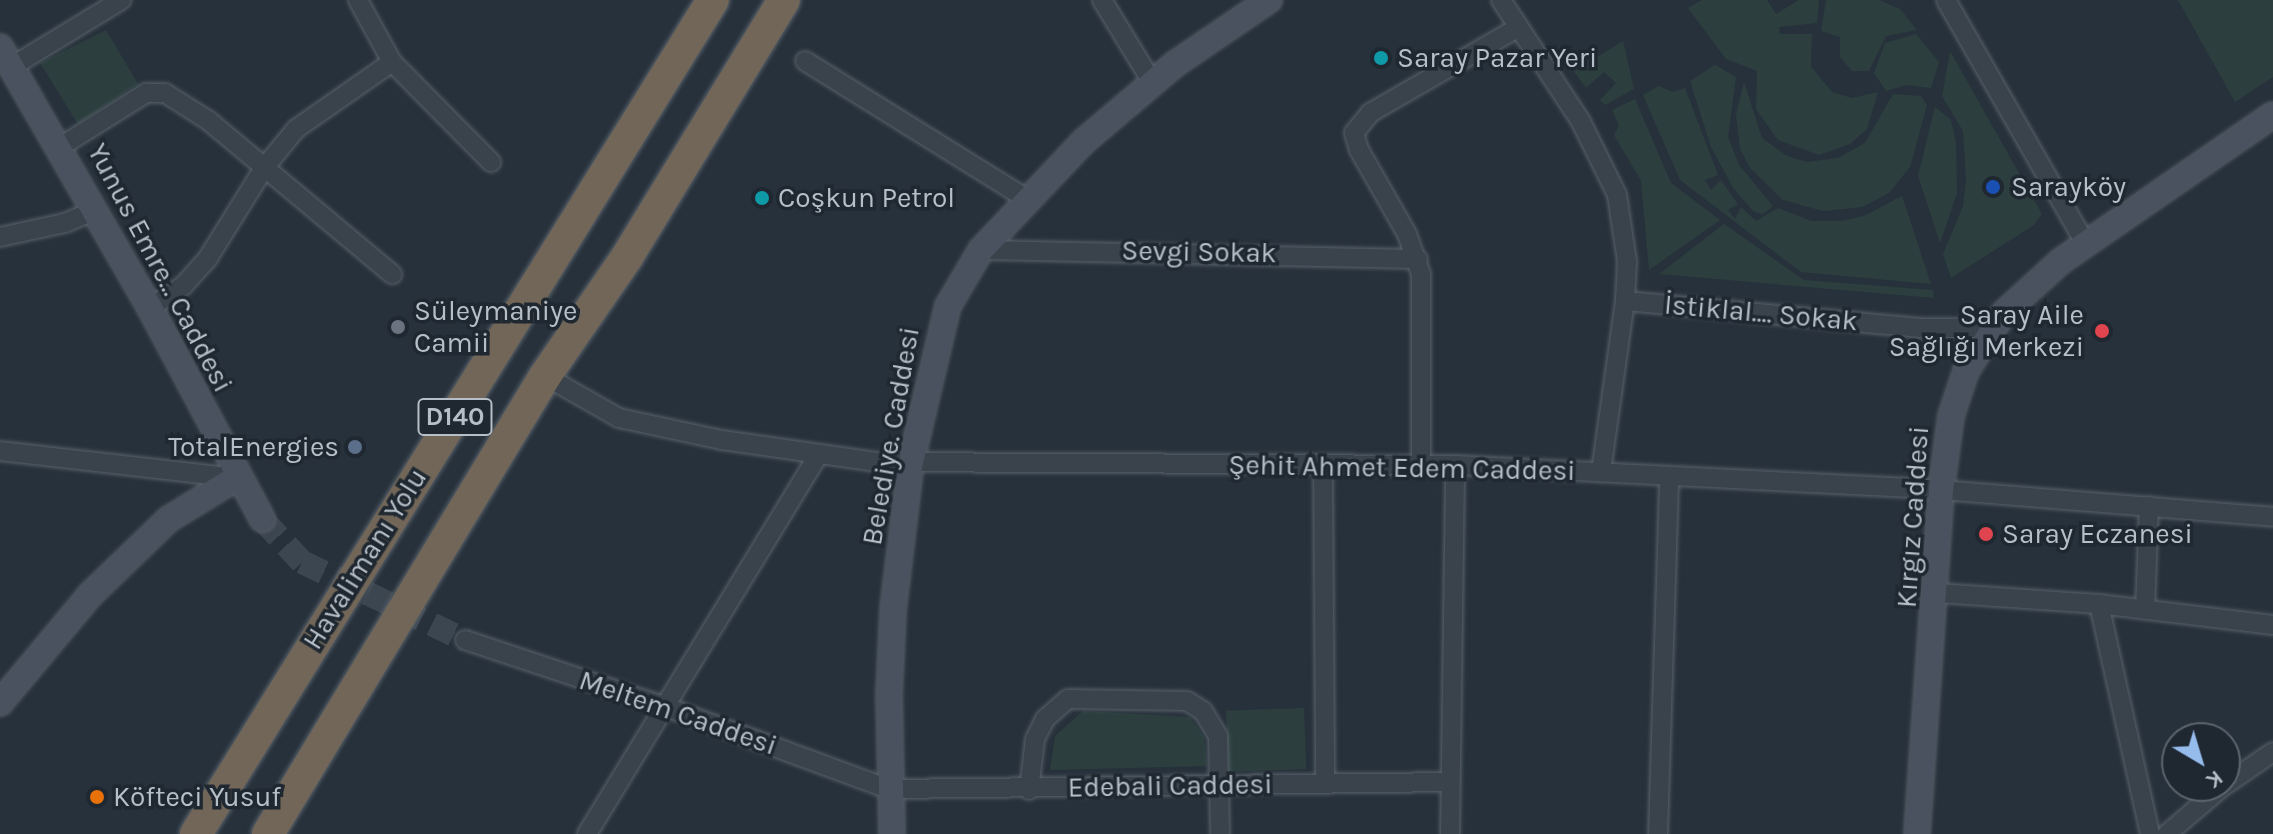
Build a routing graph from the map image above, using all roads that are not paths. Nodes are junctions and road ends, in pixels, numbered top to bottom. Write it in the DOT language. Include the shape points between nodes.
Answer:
graph roads {
  1 [pos="121,0"];
  2 [pos="358,0"];
  3 [pos="713,0"];
  4 [pos="784,0"];
  5 [pos="1102,0"];
  6 [pos="1269,0"];
  7 [pos="1501,0"];
  8 [pos="1946,0"];
  9 [pos="1519,27"];
  10 [pos="6,57"];
  11 [pos="805,61"];
  12 [pos="392,62"];
  13 [pos="1152,82"];
  14 [pos="2273,115"];
  15 [pos="60,147"];
  16 [pos="491,162"];
  17 [pos="264,168"];
  18 [pos="1027,199"];
  19 [pos="95,210"];
  20 [pos="0,237"];
  21 [pos="2085,243"];
  22 [pos="981,250"];
  23 [pos="1418,259"];
  24 [pos="392,274"];
  25 [pos="1625,301"];
  26 [pos="150,308"];
  27 [pos="1993,328"];
  28 [pos="545,376"];
  29 [pos="0,451"];
  30 [pos="818,456"];
  31 [pos="911,462"];
  32 [pos="1323,464"];
  33 [pos="1421,464"];
  34 [pos="1455,465"];
  35 [pos="1601,472"];
  36 [pos="1669,476"];
  37 [pos="236,478"];
  38 [pos="1941,490"];
  39 [pos="2149,506"];
  40 [pos="2273,517"];
  41 [pos="262,519"];
  42 [pos="1938,593"];
  43 [pos="2099,604"];
  44 [pos="2145,610"];
  45 [pos="2273,625"];
  46 [pos="465,640"];
  47 [pos="0,703"];
  48 [pos="666,707"];
  49 [pos="2273,752"];
  50 [pos="2241,774"];
  51 [pos="1450,782"];
  52 [pos="1325,783"];
  53 [pos="1218,784"];
  54 [pos="889,789"];
  55 [pos="1029,790"];
  56 [pos="2204,802"];
  57 [pos="196,834"];
  58 [pos="268,834"];
  59 [pos="587,834"];
  60 [pos="892,834"];
  61 [pos="1220,834"];
  62 [pos="1450,834"];
  63 [pos="1658,834"];
  64 [pos="1917,834"];
  65 [pos="2150,834"];
  66 [pos="2167,834"];
  1 -- 10 [label="street"];
  2 -- 12 [label="street"];
  3 -- 57 [label="highway, Havalimanı Yolu / D140"];
  4 -- 28 [label="highway, Havalimanı Yolu / D140" via="627,257"];
  5 -- 13 [label="street"];
  6 -- 13 [label="street, Belediye. Caddesi"];
  7 -- 9 [label="street"];
  8 -- 21 [label="street"];
  9 -- 23 [label="street" via="1370,113 1355,128 1359,150"];
  9 -- 25 [label="street" via="1581,122 1617,195 1627,261"];
  10 -- 15 [label="street, Yunus Emre... Caddesi"];
  11 -- 18 [label="street"];
  12 -- 16 [label="street"];
  12 -- 17 [label="street" via="321,107"];
  13 -- 18 [label="street, Belediye. Caddesi"];
  14 -- 21 [label="street, Kırgız Caddesi"];
  15 -- 17 [label="street" via="155,92 209,121"];
  15 -- 19 [label="street, Yunus Emre... Caddesi"];
  17 -- 24 [label="street"];
  17 -- 26 [label="street" via="208,258 183,286"];
  18 -- 22 [label="street, Belediye. Caddesi"];
  19 -- 20 [label="street" via="65,223"];
  19 -- 26 [label="street, Yunus Emre... Caddesi"];
  21 -- 27 [label="street, Kırgız Caddesi" via="2027,290"];
  22 -- 23 [label="street, Sevgi Sokak"];
  22 -- 31 [label="street, Belediye. Caddesi" via="959,281 938,331"];
  23 -- 33 [label="street" via="1423,313"];
  25 -- 27 [label="street, İstiklal.... Sokak" via="1924,328"];
  25 -- 35 [label="street"];
  26 -- 37 [label="street, Yunus Emre... Caddesi"];
  27 -- 38 [label="street, Kırgız Caddesi" via="1958,391"];
  28 -- 30 [label="street, Şehit Ahmet Edem Caddesi" via="619,418"];
  28 -- 58 [label="highway, Havalimanı Yolu / D140"];
  29 -- 37 [label="street"];
  30 -- 31 [label="street, Şehit Ahmet Edem Caddesi"];
  30 -- 48 [label="street"];
  31 -- 32 [label="street, Şehit Ahmet Edem Caddesi"];
  31 -- 54 [label="street, Belediye. Caddesi" via="893,610"];
  32 -- 33 [label="street, Şehit Ahmet Edem Caddesi"];
  32 -- 52 [label="street"];
  33 -- 34 [label="street, Şehit Ahmet Edem Caddesi"];
  34 -- 35 [label="street, Şehit Ahmet Edem Caddesi"];
  34 -- 51 [label="street"];
  35 -- 36 [label="street, Şehit Ahmet Edem Caddesi"];
  36 -- 38 [label="street, Şehit Ahmet Edem Caddesi"];
  36 -- 63 [label="street"];
  37 -- 41 [label="street, Yunus Emre... Caddesi"];
  37 -- 47 [label="street" via="190,503 112,574"];
  38 -- 39 [label="street, Şehit Ahmet Edem Caddesi"];
  38 -- 42 [label="street, Kırgız Caddesi"];
  39 -- 40 [label="street, Şehit Ahmet Edem Caddesi"];
  39 -- 44 [label="street"];
  42 -- 43 [label="street"];
  42 -- 64 [label="street, Kırgız Caddesi"];
  43 -- 44 [label="street"];
  43 -- 65 [label="street"];
  44 -- 45 [label="street"];
  46 -- 48 [label="street, Meltem Caddesi"];
  48 -- 54 [label="street, Meltem Caddesi"];
  48 -- 59 [label="street"];
  49 -- 50 [label="street"];
  51 -- 52 [label="street, Edebali Caddesi"];
  51 -- 62 [label="street"];
  52 -- 53 [label="street, Edebali Caddesi"];
  53 -- 55 [label="street, Edebali Caddesi"];
  53 -- 55 [label="street" via="1218,736 1195,706 1168,697 1083,698 1068,699 1045,719 1029,759"];
  53 -- 61 [label="street"];
  54 -- 55 [label="street, Edebali Caddesi"];
  54 -- 60 [label="street, Belediye. Caddesi"];
  56 -- 66 [label="street"];
}
